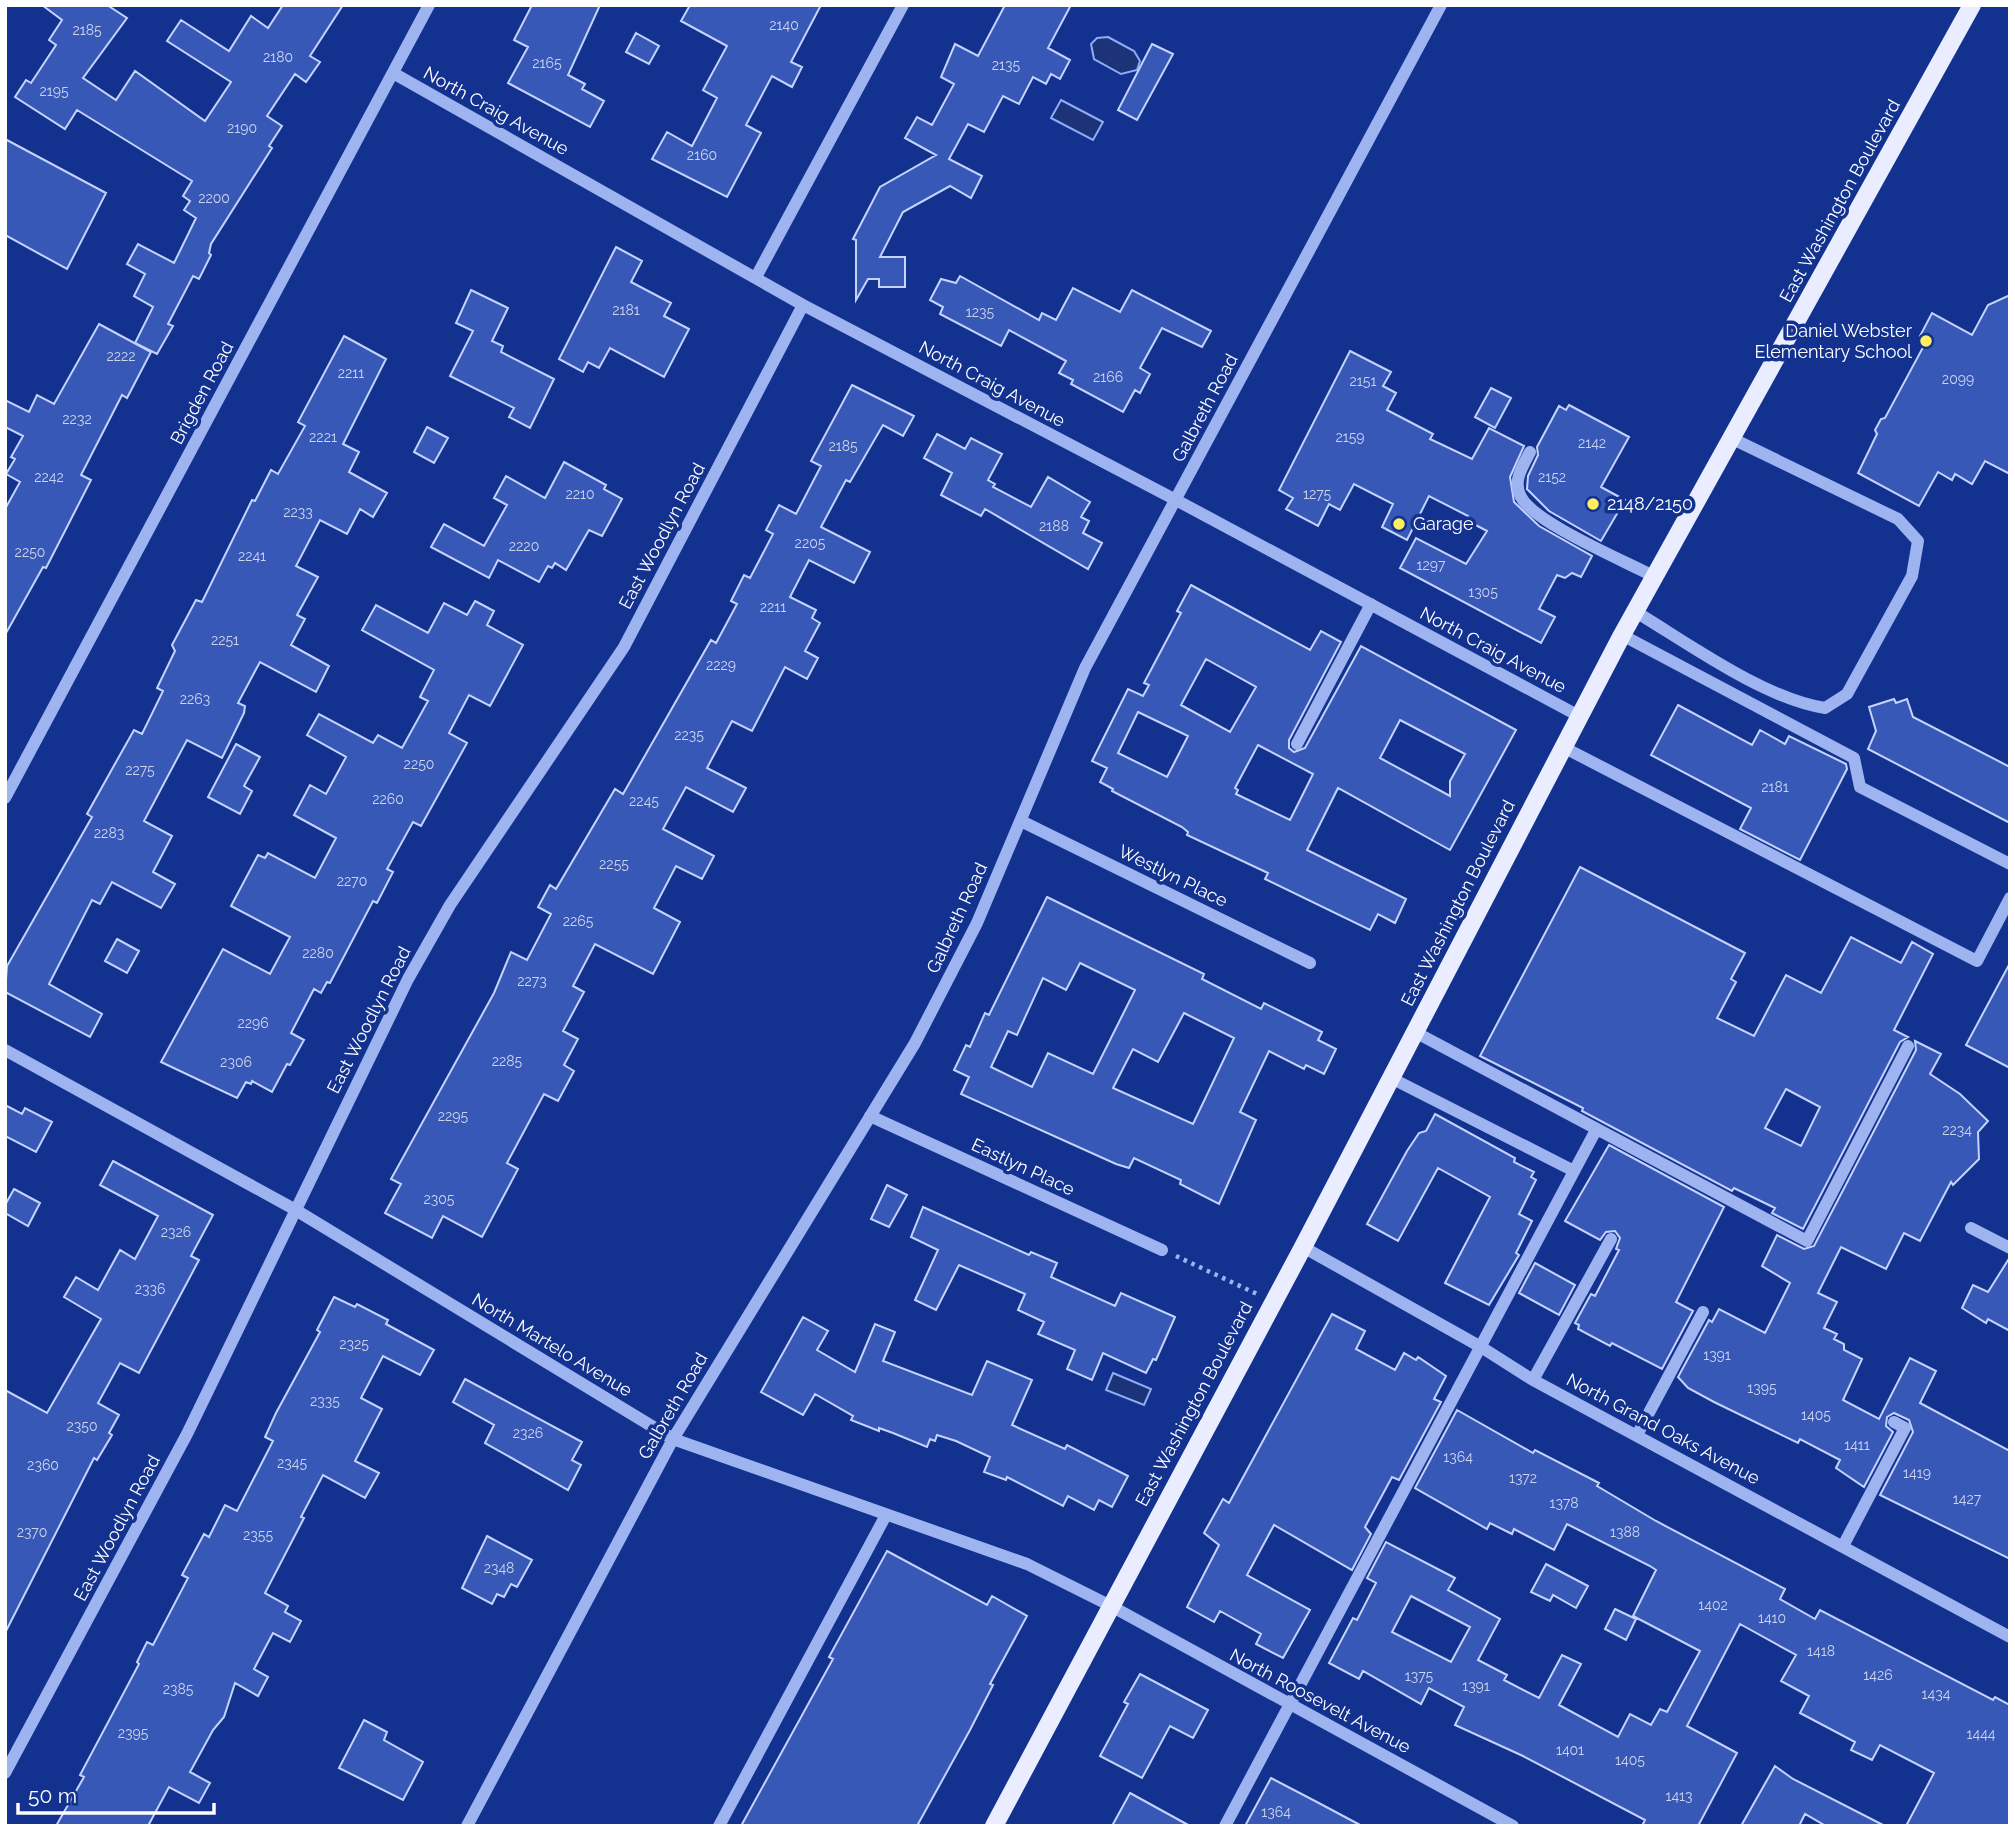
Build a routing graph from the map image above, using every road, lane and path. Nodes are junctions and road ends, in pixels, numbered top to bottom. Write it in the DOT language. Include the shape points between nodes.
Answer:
graph roads {
  1 [pos="429,5"];
  2 [pos="903,5"];
  3 [pos="1441,5"];
  4 [pos="1972,5"];
  5 [pos="393,73"];
  6 [pos="756,277"];
  7 [pos="803,305"];
  8 [pos="1733,439"];
  9 [pos="1530,452"];
  10 [pos="1176,500"];
  11 [pos="1655,577"];
  12 [pos="1371,604"];
  13 [pos="1636,612"];
  14 [pos="1622,635"];
  15 [pos="1579,716"];
  16 [pos="1297,744"];
  17 [pos="1563,747"];
  18 [pos="5,798"];
  19 [pos="1021,821"];
  20 [pos="2010,864"];
  21 [pos="2010,898"];
  22 [pos="1310,963"];
  23 [pos="1415,1032"];
  24 [pos="1909,1046"];
  25 [pos="5,1050"];
  26 [pos="1391,1078"];
  27 [pos="870,1116"];
  28 [pos="1596,1130"];
  29 [pos="1574,1171"];
  30 [pos="294,1209"];
  31 [pos="1971,1228"];
  32 [pos="1611,1239"];
  33 [pos="1303,1247"];
  34 [pos="2010,1248"];
  35 [pos="1162,1250"];
  36 [pos="1273,1301"];
  37 [pos="1703,1312"];
  38 [pos="1481,1347"];
  39 [pos="1533,1380"];
  40 [pos="1894,1422"];
  41 [pos="1637,1435"];
  42 [pos="673,1439"];
  43 [pos="886,1515"];
  44 [pos="1843,1546"];
  45 [pos="1111,1606"];
  46 [pos="2010,1637"];
  47 [pos="1289,1704"];
  48 [pos="5,1773"];
  49 [pos="467,1826"];
  50 [pos="719,1826"];
  51 [pos="994,1826"];
  52 [pos="1225,1826"];
  53 [pos="1513,1826"];
  1 -- 5 [label="street, Brigden Road"];
  2 -- 6 [label="street"];
  3 -- 10 [label="street, Galbreth Road"];
  4 -- 8 [label="main road, East Washington Boulevard"];
  5 -- 6 [label="street, North Craig Avenue"];
  5 -- 18 [label="street, Brigden Road"];
  6 -- 7 [label="street, North Craig Avenue"];
  7 -- 10 [label="street, North Craig Avenue"];
  7 -- 30 [label="street, East Woodlyn Road" via="624,647 450,905 408,979"];
  8 -- 11 [label="main road, East Washington Boulevard"];
  8 -- 13 [label="street" via="1898,519 1918,541 1912,576 1847,694 1825,708 1798,704"];
  9 -- 11 [label="street" via="1517,478 1521,498 1557,527"];
  10 -- 12 [label="street, North Craig Avenue"];
  10 -- 19 [label="street, Galbreth Road" via="1085,667"];
  11 -- 13 [label="main road, East Washington Boulevard"];
  12 -- 15 [label="street, North Craig Avenue"];
  12 -- 16 [label="street"];
  13 -- 14 [label="main road, East Washington Boulevard"];
  14 -- 15 [label="main road, East Washington Boulevard"];
  14 -- 20 [label="street" via="1854,758 1860,787"];
  15 -- 17 [label="main road, East Washington Boulevard"];
  17 -- 21 [label="street" via="1977,961"];
  17 -- 23 [label="main road, East Washington Boulevard"];
  19 -- 22 [label="street, Westlyn Place"];
  19 -- 27 [label="street, Galbreth Road" via="977,923 915,1043"];
  23 -- 26 [label="main road, East Washington Boulevard"];
  23 -- 28 [label="street"];
  24 -- 28 [label="street" via="1807,1241"];
  25 -- 30 [label="street, North Martelo Avenue"];
  26 -- 29 [label="street"];
  26 -- 33 [label="main road, East Washington Boulevard"];
  27 -- 35 [label="street, Eastlyn Place"];
  27 -- 42 [label="street, Galbreth Road"];
  28 -- 29 [label="street"];
  29 -- 38 [label="street"];
  30 -- 42 [label="street, North Martelo Avenue"];
  30 -- 48 [label="street, East Woodlyn Road" via="247,1317"];
  31 -- 34 [label="street"];
  32 -- 39 [label="street"];
  33 -- 36 [label="main road, East Washington Boulevard"];
  33 -- 38 [label="street, North Grand Oaks Avenue"];
  35 -- 36 [label="path"];
  36 -- 45 [label="main road, East Washington Boulevard"];
  37 -- 41 [label="street"];
  38 -- 39 [label="street, North Grand Oaks Avenue"];
  38 -- 47 [label="street"];
  39 -- 41 [label="street, North Grand Oaks Avenue"];
  40 -- 44 [label="street" via="1905,1428"];
  41 -- 44 [label="street, North Grand Oaks Avenue"];
  42 -- 43 [label="street, North Martelo Avenue"];
  42 -- 49 [label="street, Galbreth Road"];
  43 -- 45 [label="street, North Martelo Avenue" via="1027,1564"];
  43 -- 50 [label="street"];
  44 -- 46 [label="street, North Grand Oaks Avenue"];
  45 -- 47 [label="street, North Roosevelt Avenue"];
  45 -- 51 [label="main road, East Washington Boulevard"];
  47 -- 52 [label="street"];
  47 -- 53 [label="street, North Roosevelt Avenue"];
}
